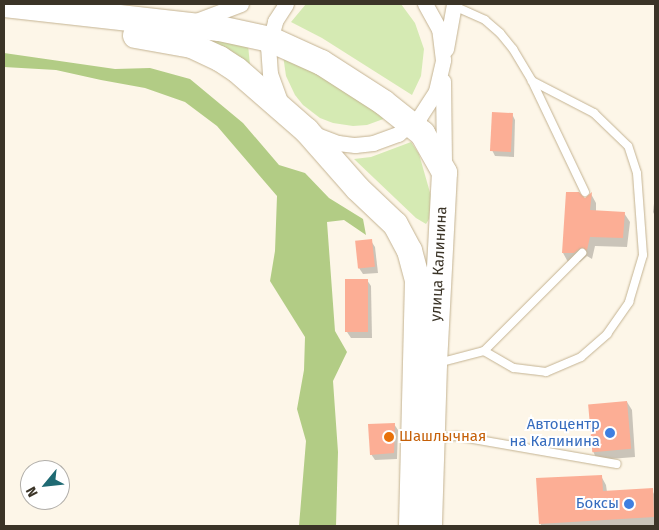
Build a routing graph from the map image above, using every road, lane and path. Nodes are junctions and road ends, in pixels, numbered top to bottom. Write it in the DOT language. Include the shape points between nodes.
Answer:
graph roads {
  1 [pos="4,4"];
  2 [pos="242,4"];
  3 [pos="286,4"];
  4 [pos="425,4"];
  5 [pos="454,5"];
  6 [pos="4,21"];
  7 [pos="187,25"];
  8 [pos="146,28"];
  9 [pos="270,39"];
  10 [pos="442,68"];
  11 [pos="532,81"];
  12 [pos="288,112"];
  13 [pos="412,124"];
  14 [pos="306,130"];
  15 [pos="444,172"];
  16 [pos="586,192"];
  17 [pos="582,253"];
  18 [pos="484,351"];
  19 [pos="434,364"];
  20 [pos="432,439"];
  21 [pos="616,464"];
  22 [pos="411,526"];
  23 [pos="429,526"];
  1 -- 8 [label="highway"];
  2 -- 7 [label="street"];
  3 -- 9 [label="street" via="275,21"];
  4 -- 10 [label="street" via="441,36"];
  5 -- 10 [label="street, улица Калинина"];
  5 -- 11 [label="lane" via="485,20 500,33"];
  6 -- 8 [label="highway"];
  7 -- 8 [label="highway"];
  7 -- 9 [label="highway"];
  8 -- 12 [label="highway, улица Калинина" via="218,58"];
  9 -- 12 [label="street" via="268,56 272,82"];
  9 -- 13 [label="highway" via="321,62"];
  10 -- 13 [label="street" via="433,99"];
  10 -- 15 [label="street, улица Калинина"];
  11 -- 16 [label="lane"];
  11 -- 18 [label="lane" via="594,113 628,146 638,173 643,255 629,302 607,334 581,357 546,372 514,368"];
  12 -- 14 [label="highway, улица Калинина"];
  13 -- 14 [label="street" via="390,138 355,145 330,141"];
  13 -- 15 [label="highway" via="422,133"];
  14 -- 22 [label="highway, улица Калинина" via="395,224 409,250 417,280"];
  15 -- 19 [label="highway, улица Калинина"];
  17 -- 18 [label="lane"];
  18 -- 19 [label="lane"];
  19 -- 20 [label="highway, улица Калинина"];
  20 -- 21 [label="lane" via="456,436"];
  20 -- 23 [label="highway, улица Калинина"];
}
